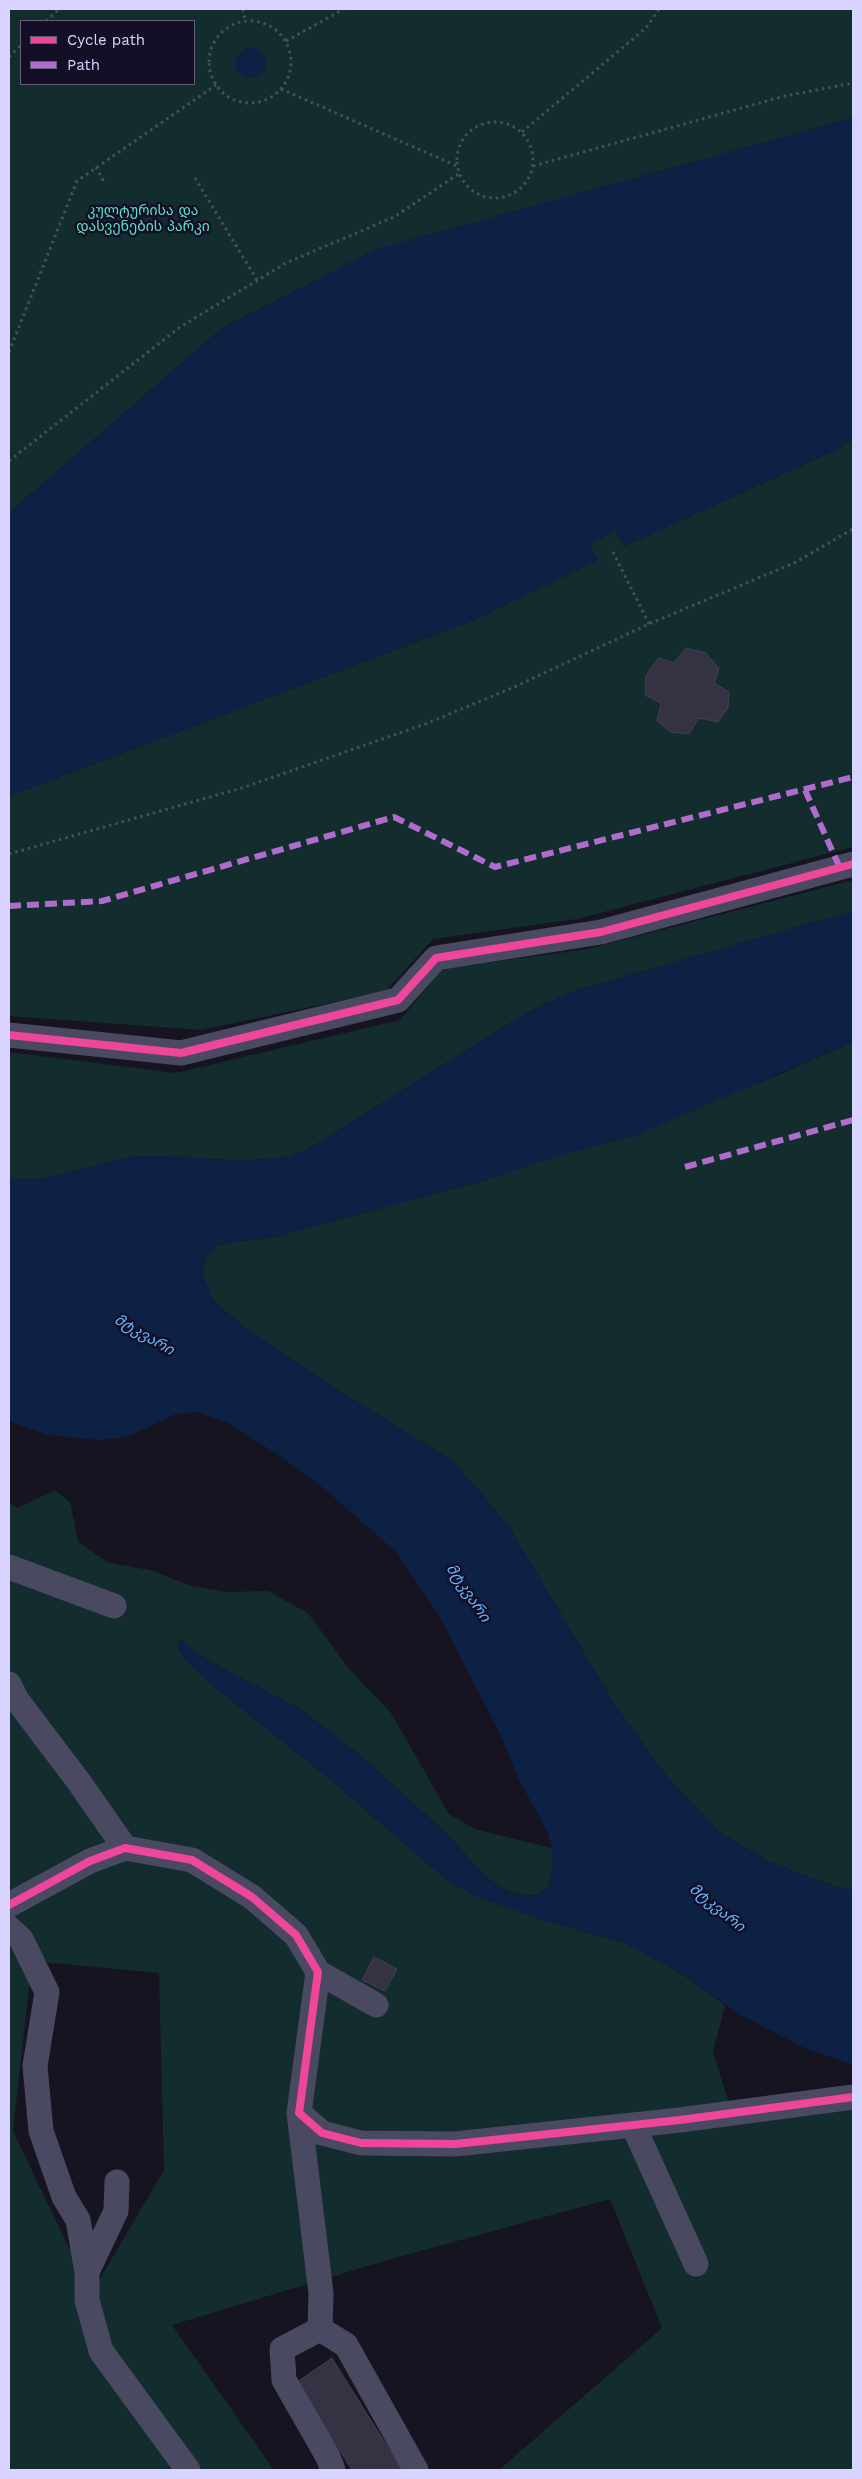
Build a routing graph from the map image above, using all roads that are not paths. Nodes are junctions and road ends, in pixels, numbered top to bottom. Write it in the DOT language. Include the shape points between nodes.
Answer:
graph roads {
  1 [pos="853,864"];
  2 [pos="9,1034"];
  3 [pos="9,1567"];
  4 [pos="114,1606"];
  5 [pos="9,1684"];
  6 [pos="125,1848"];
  7 [pos="9,1905"];
  8 [pos="9,1928"];
  9 [pos="318,1972"];
  10 [pos="376,2005"];
  11 [pos="853,2097"];
  12 [pos="299,2113"];
  13 [pos="633,2125"];
  14 [pos="118,2182"];
  15 [pos="696,2264"];
  16 [pos="87,2272"];
  17 [pos="320,2329"];
  18 [pos="188,2470"];
  19 [pos="333,2470"];
  20 [pos="416,2470"];
  1 -- 2 [label="street" via="601,932 436,958 398,1000 181,1053"];
  3 -- 4 [label="street"];
  5 -- 6 [label="street" via="17,1700 80,1782"];
  6 -- 7 [label="street" via="90,1861"];
  6 -- 9 [label="street" via="192,1860 252,1897 296,1935"];
  8 -- 16 [label="street" via="21,1939 48,1992 35,2066 41,2131 64,2197 78,2220"];
  9 -- 10 [label="street"];
  9 -- 12 [label="street"];
  11 -- 13 [label="street"];
  12 -- 13 [label="street" via="322,2132 362,2143 455,2144"];
  12 -- 17 [label="street" via="321,2293"];
  13 -- 15 [label="street"];
  14 -- 16 [label="street" via="116,2211"];
  16 -- 18 [label="street" via="87,2300 101,2351"];
  17 -- 19 [label="street" via="282,2349 284,2380"];
  17 -- 20 [label="street" via="346,2345"];
}
